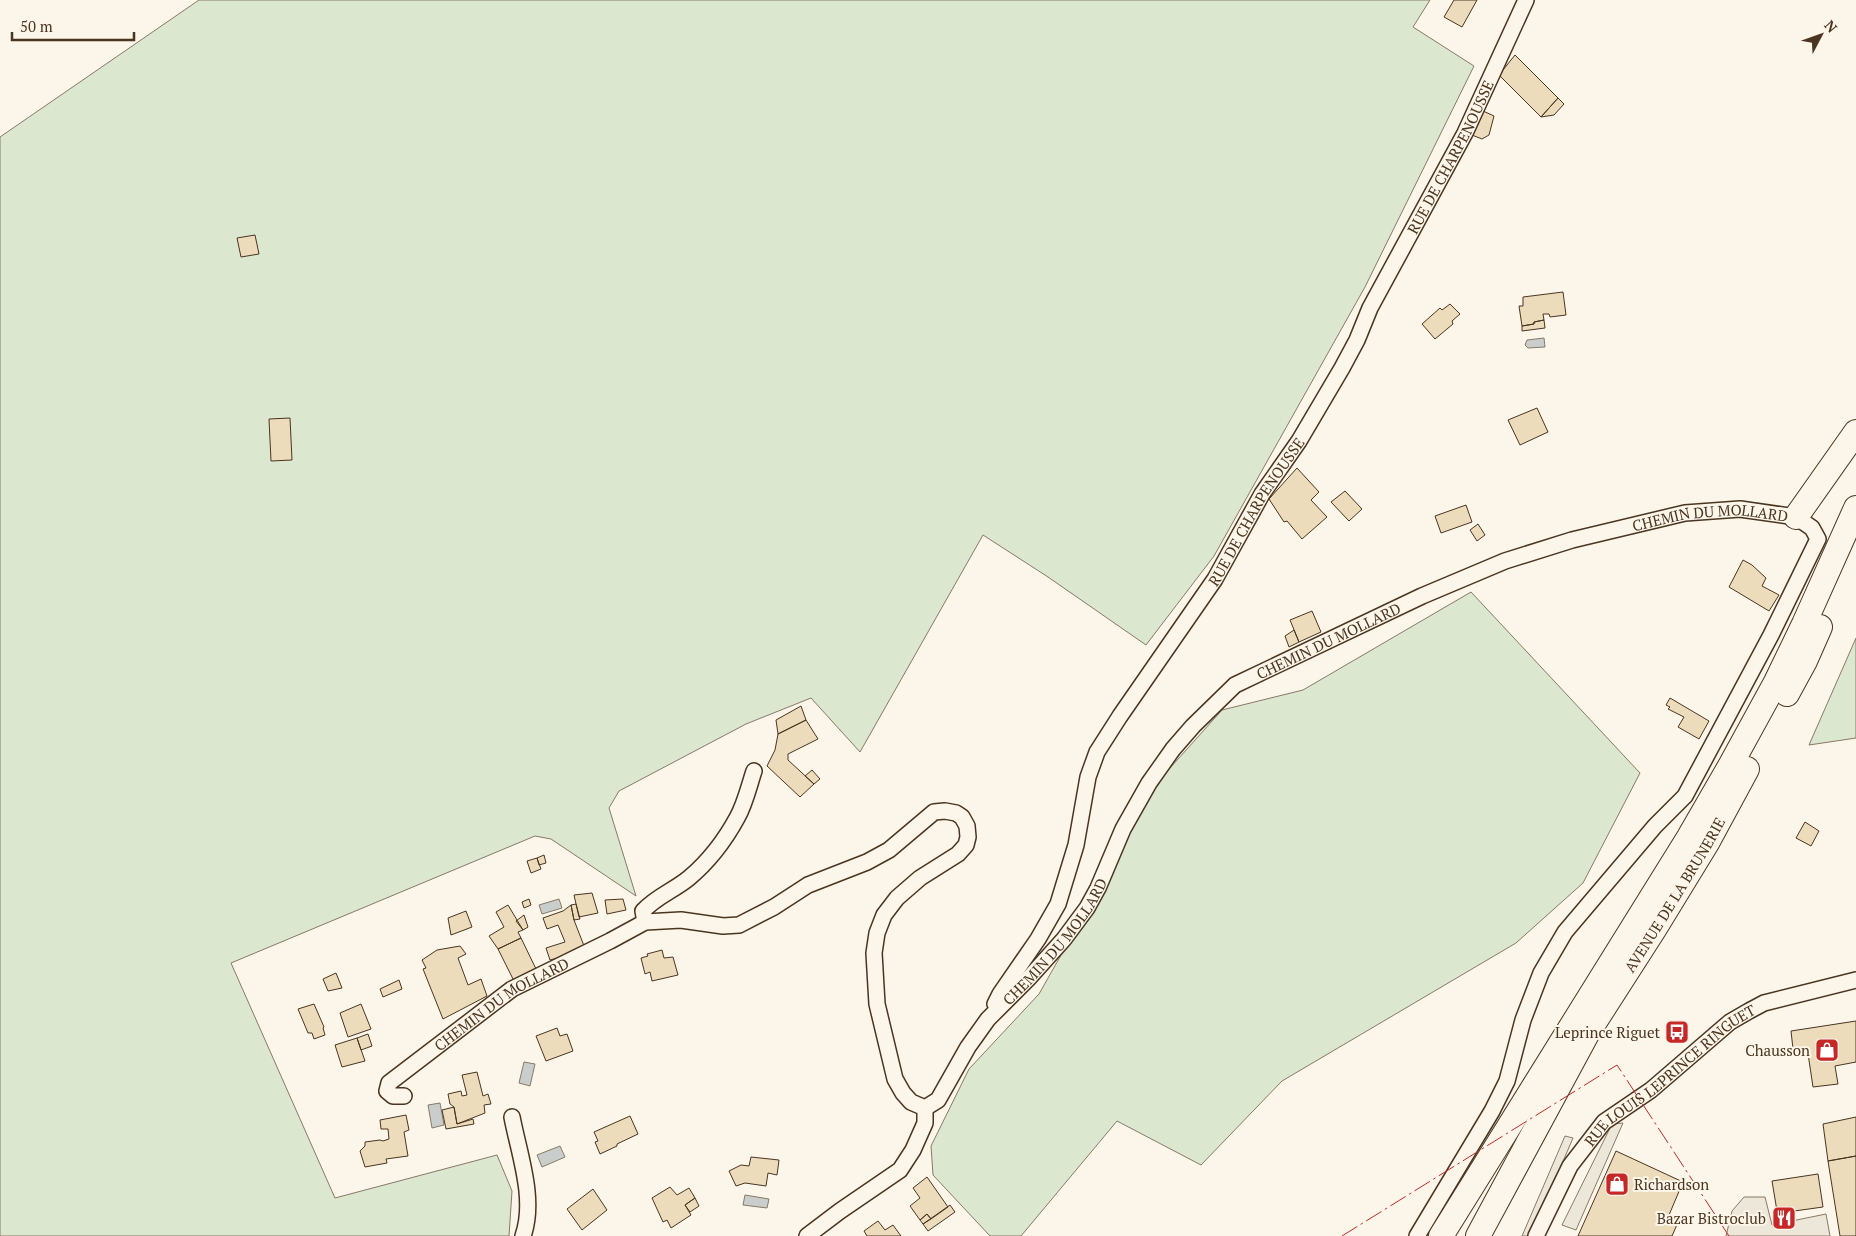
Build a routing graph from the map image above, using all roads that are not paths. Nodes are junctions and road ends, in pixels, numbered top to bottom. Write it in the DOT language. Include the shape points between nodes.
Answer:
graph roads {
  1 [pos="1526,0"];
  2 [pos="1856,432"];
  3 [pos="1856,508"];
  4 [pos="1796,517"];
  5 [pos="1856,546"];
  6 [pos="754,771"];
  7 [pos="645,922"];
  8 [pos="1856,980"];
  9 [pos="988,1019"];
  10 [pos="1587,1034"];
  11 [pos="404,1096"];
  12 [pos="926,1108"];
  13 [pos="512,1117"];
  14 [pos="523,1236"];
  15 [pos="807,1236"];
  16 [pos="1417,1236"];
  17 [pos="1441,1236"];
  18 [pos="1448,1236"];
  19 [pos="1478,1236"];
  20 [pos="1536,1236"];
  1 -- 9 [label="street, RUE DE CHARPENOUSSE" via="1465,133 1374,300 1342,368 1299,441 1262,494 1215,579 1097,752 1088,777 1076,845 1058,904 1000,994"];
  2 -- 4 [label="main road"];
  3 -- 17 [label="main road" via="1780,674 1730,766"];
  4 -- 9 [label="street, CHEMIN DU MOLLARD" via="1740,509 1685,513 1564,543 1505,561 1422,596 1236,685 1193,726 1149,783 1123,829 1098,888 1064,939"];
  4 -- 16 [label="street, CHEMIN DU MOLLARD" via="1812,528 1818,539 1771,635 1685,796 1655,826 1560,940 1541,973 1506,1081 1492,1111"];
  5 -- 10 [label="main road, AVENUE DE LA BRUNERIE" via="1804,662 1707,843"];
  6 -- 7 [label="street" via="738,816 722,842 688,878 653,900 643,911"];
  7 -- 11 [label="street, CHEMIN DU MOLLARD" via="512,989 389,1083 387,1091 393,1096"];
  7 -- 12 [label="street, CHEMIN DU MOLLARD" via="681,920 739,925 808,885 889,850 934,812 956,813 967,826 966,846 897,898 884,915 874,953 877,1004 895,1079 911,1102"];
  8 -- 20 [label="street, RUE LOUIS LEPRINCE RINGUET" via="1764,1003 1749,1011 1730,1022 1651,1090 1604,1122 1570,1166"];
  9 -- 12 [label="street, CHEMIN DU MOLLARD" via="938,1100"];
  10 -- 18 [label="main road" via="1499,1171"];
  10 -- 19 [label="main road, AVENUE DE LA BRUNERIE"];
  12 -- 15 [label="street" via="925,1123 900,1170"];
  13 -- 14 [label="street" via="526,1184 528,1206"];
}
